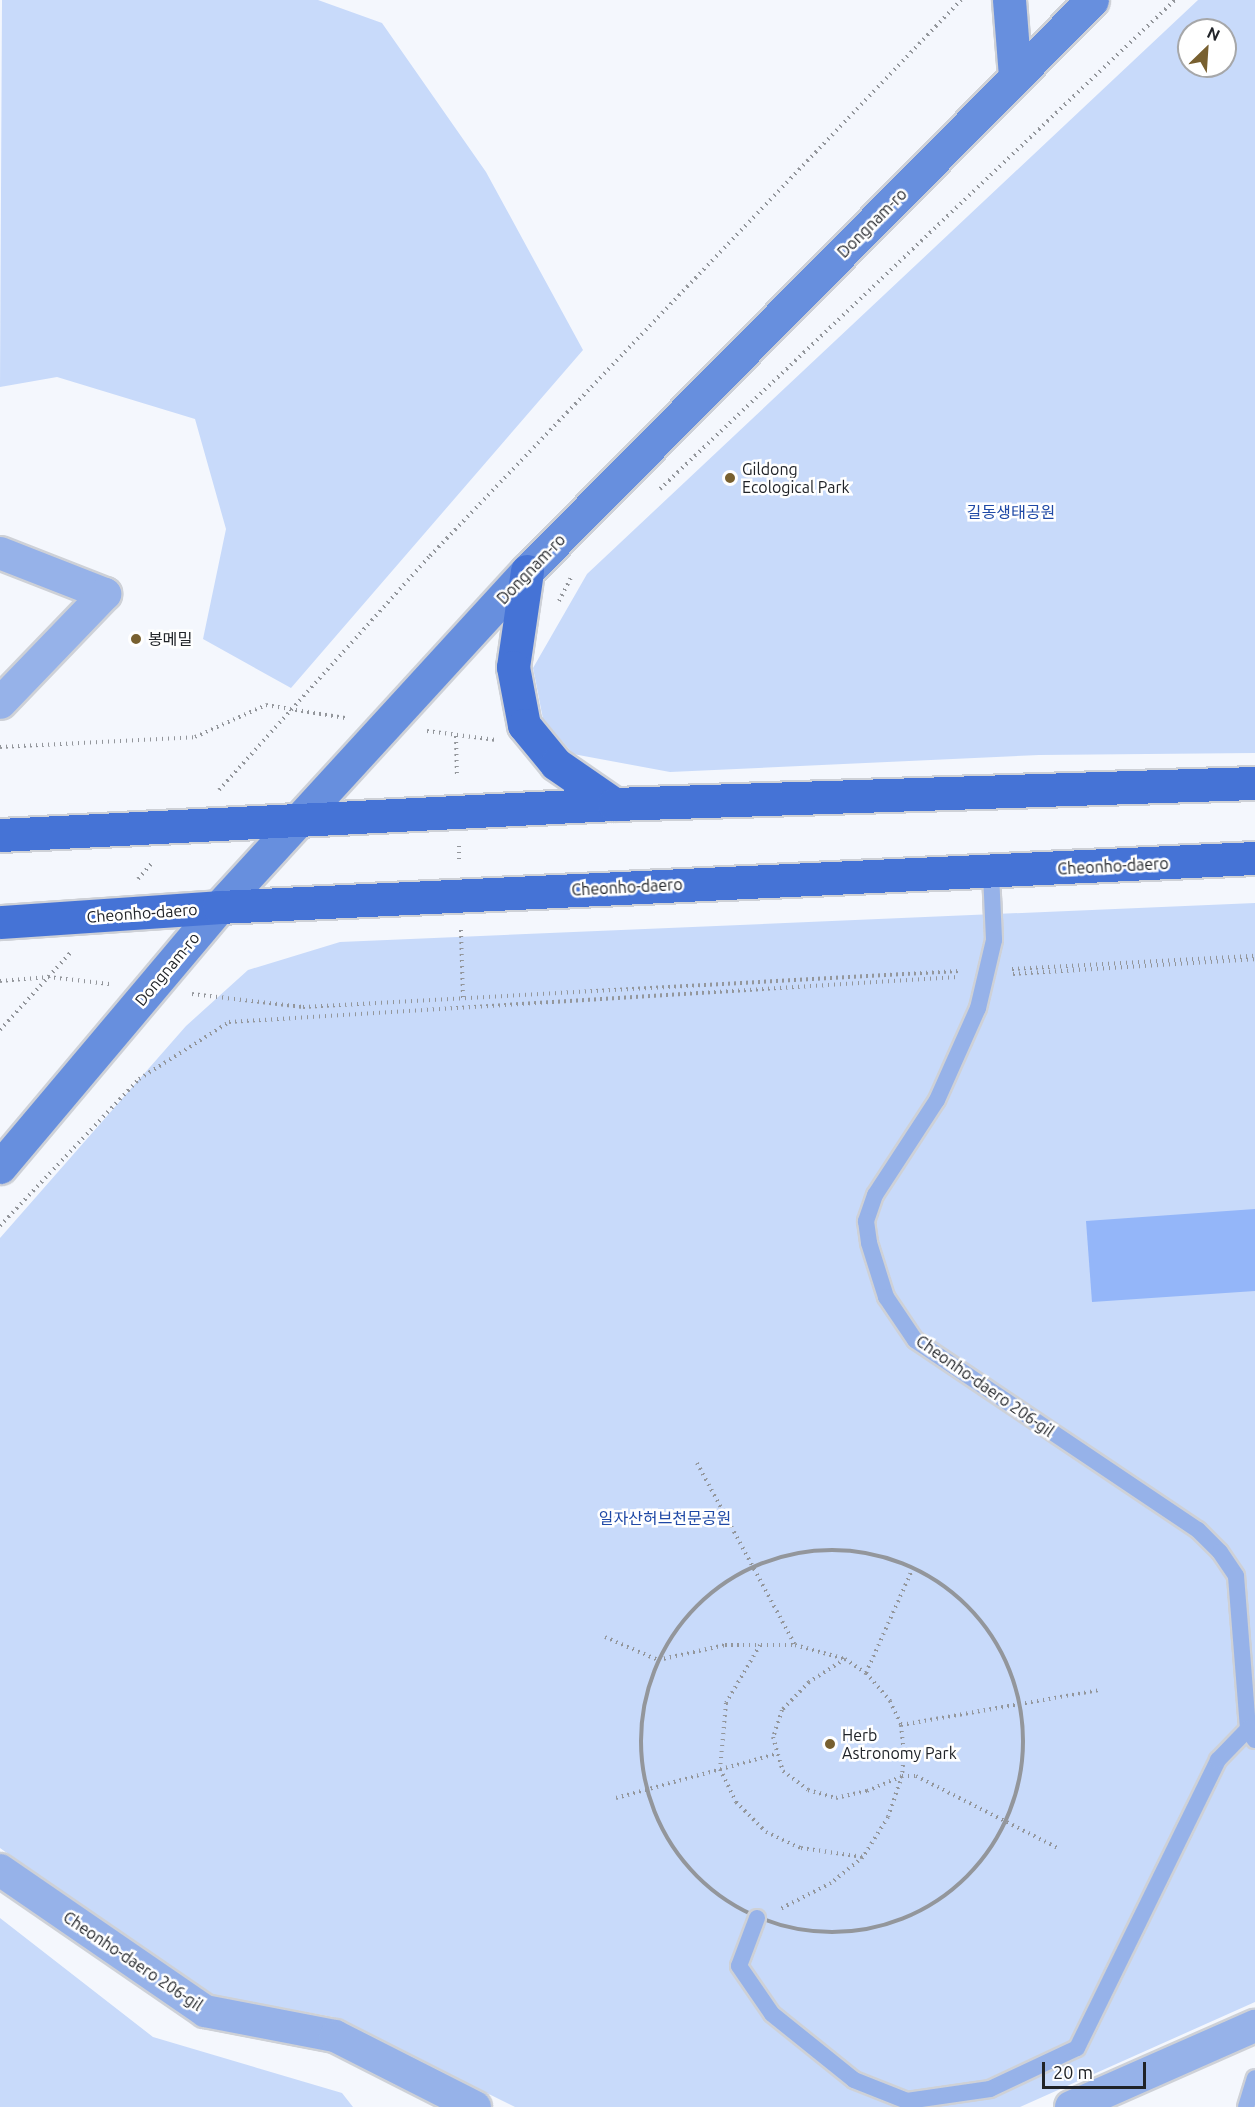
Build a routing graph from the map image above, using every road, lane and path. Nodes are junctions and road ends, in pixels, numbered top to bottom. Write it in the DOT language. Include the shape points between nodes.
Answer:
graph roads {
  1 [pos="961,0"];
  2 [pos="1009,0"];
  3 [pos="1092,0"];
  4 [pos="1175,0"];
  5 [pos="1015,77"];
  6 [pos="655,494"];
  7 [pos="0,554"];
  8 [pos="577,568"];
  9 [pos="528,571"];
  10 [pos="556,607"];
  11 [pos="0,703"];
  12 [pos="292,708"];
  13 [pos="386,725"];
  14 [pos="524,725"];
  15 [pos="0,747"];
  16 [pos="1255,783"];
  17 [pos="614,804"];
  18 [pos="296,821"];
  19 [pos="185,826"];
  20 [pos="0,835"];
  21 [pos="1255,858"];
  22 [pos="991,873"];
  23 [pos="219,908"];
  24 [pos="105,915"];
  25 [pos="0,922"];
  26 [pos="1255,957"];
  27 [pos="986,973"];
  28 [pos="48,977"];
  29 [pos="0,981"];
  30 [pos="305,1018"];
  31 [pos="0,1030"];
  32 [pos="0,1167"];
  33 [pos="0,1226"];
  34 [pos="697,1463"];
  35 [pos="753,1566"];
  36 [pos="913,1568"];
  37 [pos="605,1637"];
  38 [pos="795,1644"];
  39 [pos="760,1645"];
  40 [pos="845,1659"];
  41 [pos="658,1660"];
  42 [pos="866,1674"];
  43 [pos="1099,1690"];
  44 [pos="1021,1703"];
  45 [pos="901,1725"];
  46 [pos="1251,1734"];
  47 [pos="776,1754"];
  48 [pos="720,1769"];
  49 [pos="902,1776"];
  50 [pos="646,1790"];
  51 [pos="616,1798"];
  52 [pos="1007,1822"];
  53 [pos="1058,1848"];
  54 [pos="863,1857"];
  55 [pos="0,1870"];
  56 [pos="775,1911"];
  57 [pos="761,1916"];
  58 [pos="1255,2026"];
  59 [pos="1255,2078"];
  60 [pos="476,2107"];
  61 [pos="1071,2107"];
  62 [pos="1246,2107"];
  1 -- 12 [label="path" via="430,556"];
  2 -- 5 [label="main road"];
  3 -- 5 [label="main road, Dongnam-ro"];
  4 -- 6 [label="path"];
  5 -- 9 [label="main road, Dongnam-ro"];
  7 -- 11 [label="street" via="105,594"];
  8 -- 10 [label="path"];
  9 -- 13 [label="main road, Dongnam-ro"];
  9 -- 14 [label="main road" via="513,667"];
  12 -- 13 [label="path"];
  12 -- 15 [label="path" via="266,705 195,737"];
  12 -- 19 [label="path"];
  13 -- 14 [label="path" via="493,741"];
  13 -- 18 [label="main road, Dongnam-ro"];
  14 -- 17 [label="main road" via="556,764"];
  16 -- 17 [label="main road"];
  17 -- 18 [label="main road"];
  18 -- 19 [label="main road"];
  18 -- 23 [label="main road, Dongnam-ro"];
  19 -- 20 [label="main road"];
  19 -- 24 [label="path"];
  21 -- 22 [label="main road, Cheonho-daero"];
  22 -- 23 [label="main road, Cheonho-daero"];
  22 -- 27 [label="lane, Cheonho-daero 206-gil" via="994,940"];
  23 -- 24 [label="main road, Cheonho-daero"];
  23 -- 32 [label="main road, Dongnam-ro"];
  24 -- 25 [label="main road, Cheonho-daero"];
  24 -- 28 [label="path"];
  26 -- 27 [label="path"];
  27 -- 30 [label="path"];
  27 -- 30 [label="path" via="303,1007"];
  27 -- 46 [label="lane, Cheonho-daero 206-gil" via="978,1008 937,1100 874,1195 866,1221 886,1297 915,1340 1198,1530 1220,1552 1236,1576"];
  28 -- 29 [label="path"];
  28 -- 31 [label="path"];
  30 -- 33 [label="path" via="229,1022 139,1079"];
  34 -- 35 [label="path"];
  35 -- 36 [label="path" via="792,1554 834,1550 874,1554"];
  35 -- 38 [label="path"];
  35 -- 41 [label="path" via="697,1604 675,1630"];
  36 -- 42 [label="path"];
  36 -- 44 [label="path" via="951,1591 983,1622 1006,1660"];
  37 -- 41 [label="path"];
  38 -- 39 [label="path"];
  38 -- 40 [label="path"];
  39 -- 41 [label="path" via="725,1645"];
  39 -- 48 [label="path" via="726,1703"];
  40 -- 42 [label="path"];
  40 -- 47 [label="path" via="809,1682 782,1710 773,1737"];
  41 -- 50 [label="path" via="644,1702 640,1746"];
  42 -- 45 [label="path" via="890,1701"];
  43 -- 44 [label="path"];
  44 -- 45 [label="path"];
  44 -- 52 [label="path" via="1024,1743 1020,1783"];
  45 -- 49 [label="path"];
  46 -- 57 [label="lane" via="1218,1760 1077,2048 990,2090 907,2101 854,2080 772,2014 739,1966"];
  47 -- 48 [label="path"];
  47 -- 49 [label="path" via="783,1771 808,1790 836,1798 867,1791"];
  48 -- 50 [label="path"];
  48 -- 54 [label="path" via="736,1802 766,1832 801,1848"];
  49 -- 52 [label="path" via="916,1776"];
  49 -- 54 [label="path" via="888,1817"];
  50 -- 51 [label="path"];
  50 -- 57 [label="path" via="662,1830 687,1866 719,1896"];
  52 -- 53 [label="path"];
  52 -- 57 [label="path" via="975,1871 928,1908 873,1929 814,1932"];
  54 -- 56 [label="path" via="831,1883"];
  55 -- 60 [label="street, Cheonho-daero 206-gil" via="205,2012 335,2036"];
  58 -- 61 [label="street"];
  59 -- 62 [label="lane"];
}
